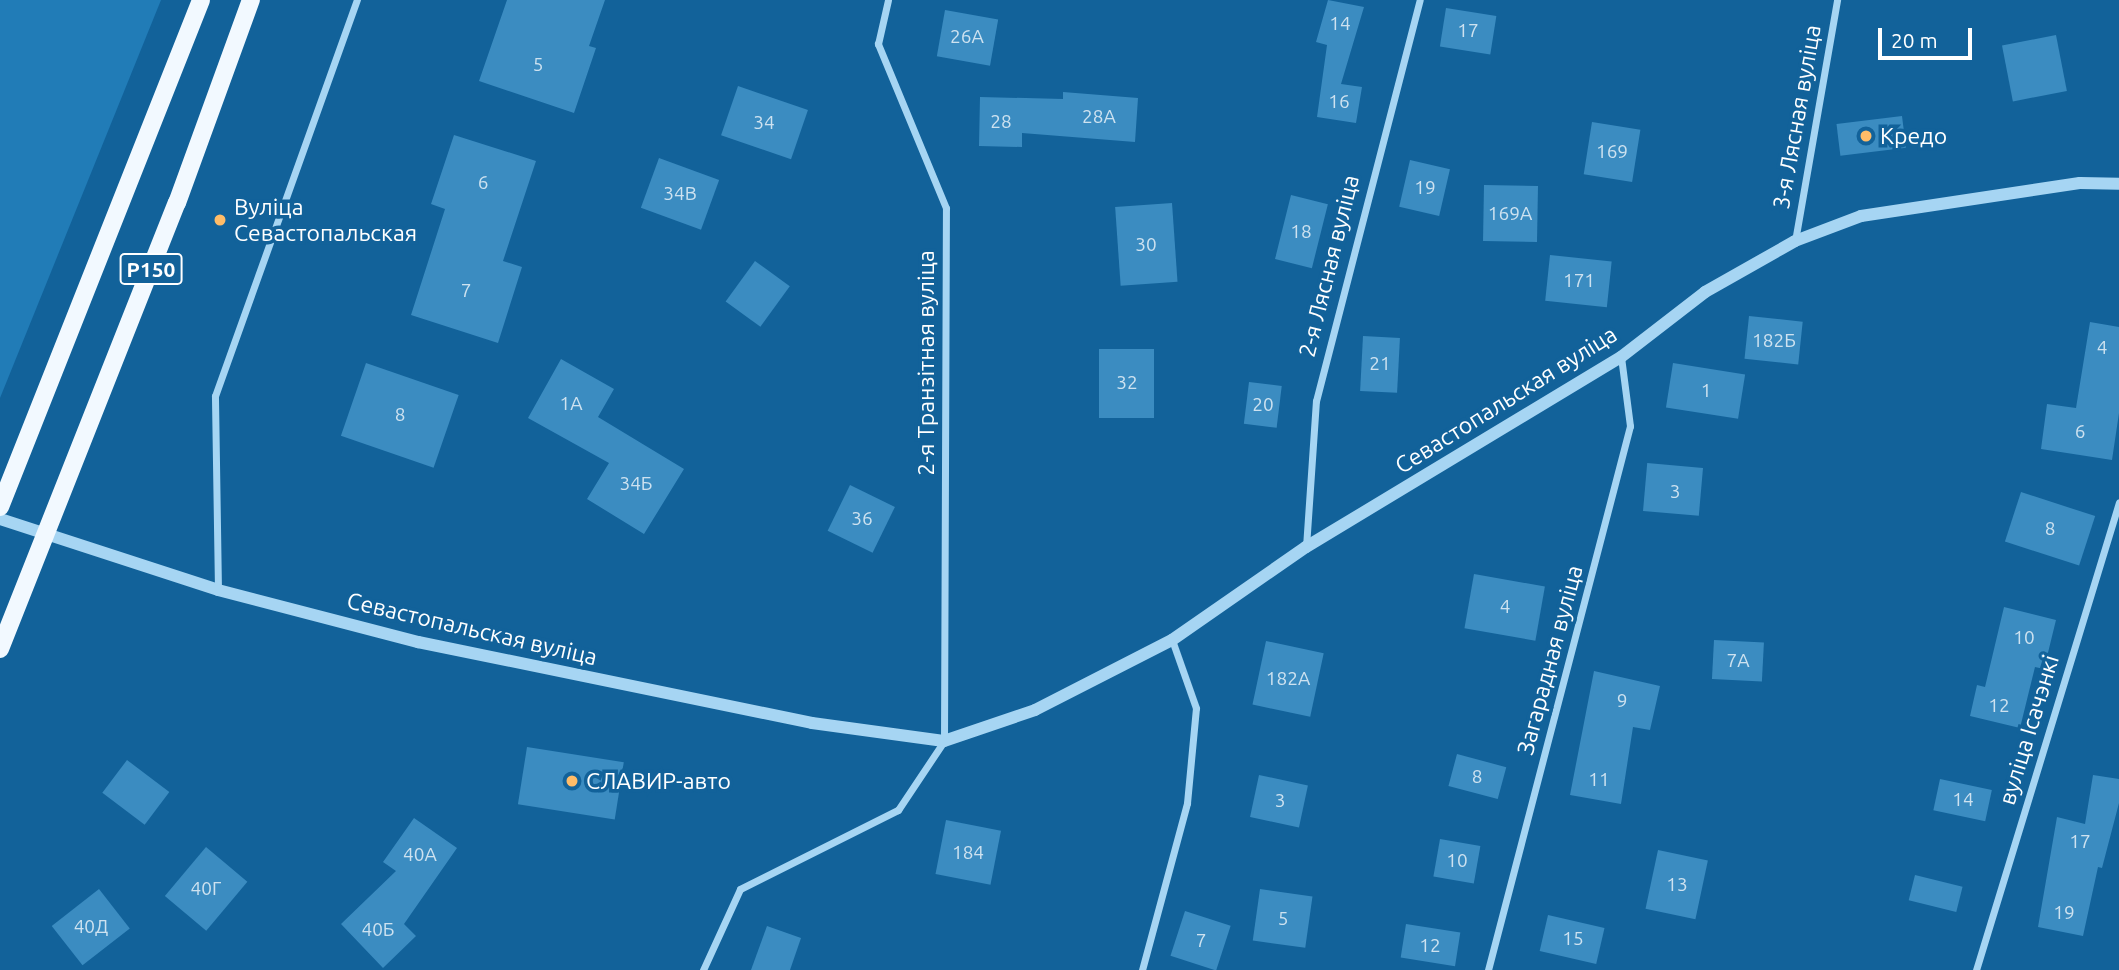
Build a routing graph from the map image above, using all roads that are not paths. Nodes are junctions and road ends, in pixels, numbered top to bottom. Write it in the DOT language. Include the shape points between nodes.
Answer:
graph roads {
  1 [pos="201,0"];
  2 [pos="251,0"];
  3 [pos="357,0"];
  4 [pos="888,0"];
  5 [pos="1420,0"];
  6 [pos="1837,0"];
  7 [pos="2119,184"];
  8 [pos="1795,241"];
  9 [pos="1621,358"];
  10 [pos="2119,502"];
  11 [pos="0,507"];
  12 [pos="0,519"];
  13 [pos="46,536"];
  14 [pos="1306,547"];
  15 [pos="218,590"];
  16 [pos="1172,640"];
  17 [pos="0,649"];
  18 [pos="944,741"];
  19 [pos="701,969"];
  20 [pos="1142,970"];
  21 [pos="1488,970"];
  22 [pos="1976,970"];
  1 -- 11 [label="main road, Р150"];
  2 -- 13 [label="main road, Р150"];
  3 -- 15 [label="street" via="215,396"];
  4 -- 18 [label="street, 2-я Транзітная вуліца" via="878,44 946,208"];
  5 -- 14 [label="street, 2-я Лясная вуліца" via="1316,401"];
  6 -- 8 [label="street, 3-я Лясная вуліца"];
  7 -- 8 [label="street, Севастопальская вуліца" via="2080,183 1861,216"];
  8 -- 9 [label="street, Севастопальская вуліца" via="1705,292"];
  9 -- 14 [label="street, Севастопальская вуліца"];
  9 -- 21 [label="street, Загарадная вуліца" via="1630,426"];
  10 -- 22 [label="street, вуліца Ісачэнкі"];
  12 -- 13 [label="street, Севастопальская вуліца"];
  13 -- 15 [label="street, Севастопальская вуліца"];
  13 -- 17 [label="main road, Р150"];
  14 -- 16 [label="street, Севастопальская вуліца"];
  15 -- 18 [label="street, Севастопальская вуліца" via="418,642 812,723"];
  16 -- 18 [label="street, Севастопальская вуліца" via="1035,710"];
  16 -- 20 [label="street" via="1196,708 1187,803"];
  18 -- 19 [label="street" via="898,810 740,890"];
}
